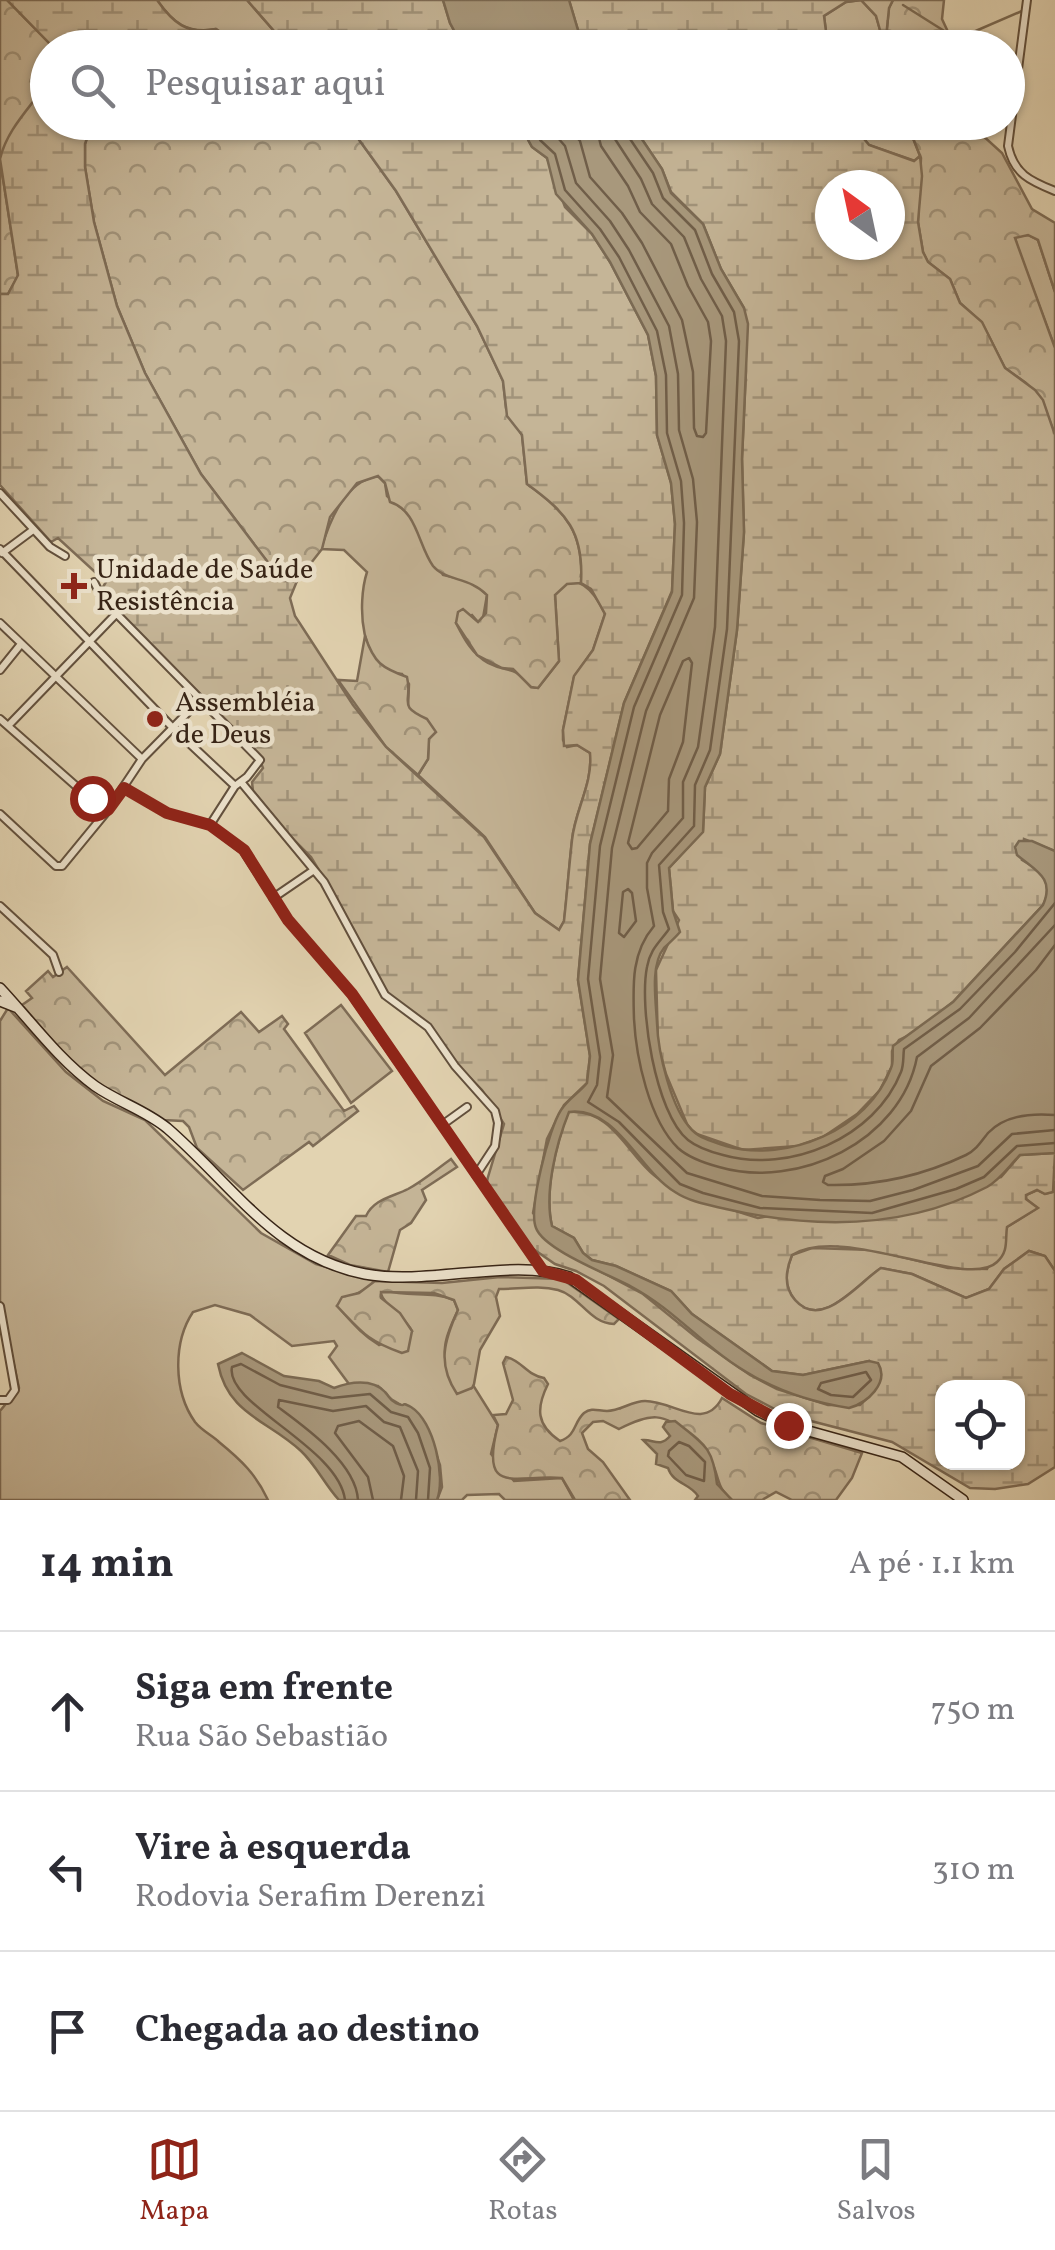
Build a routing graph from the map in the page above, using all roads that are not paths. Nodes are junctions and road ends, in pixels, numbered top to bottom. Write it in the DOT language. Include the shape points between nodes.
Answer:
graph roads {
  1 [pos="1027,0"];
  2 [pos="1023,30"];
  3 [pos="1009,140"];
  4 [pos="1055,191"];
  5 [pos="0,492"];
  6 [pos="33,530"];
  7 [pos="1,552"];
  8 [pos="65,556"];
  9 [pos="94,582"];
  10 [pos="116,613"];
  11 [pos="0,623"];
  12 [pos="90,640"];
  13 [pos="21,644"];
  14 [pos="0,670"];
  15 [pos="55,675"];
  16 [pos="200,700"];
  17 [pos="0,718"];
  18 [pos="8,726"];
  19 [pos="172,728"];
  20 [pos="142,759"];
  21 [pos="238,784"];
  22 [pos="124,788"];
  23 [pos="108,810"];
  24 [pos="0,814"];
  25 [pos="210,825"];
  26 [pos="314,870"];
  27 [pos="274,898"];
  28 [pos="0,906"];
  29 [pos="58,972"];
  30 [pos="0,988"];
  31 [pos="0,1001"];
  32 [pos="20,1009"];
  33 [pos="467,1107"];
  34 [pos="442,1125"];
  35 [pos="476,1175"];
  36 [pos="543,1271"];
  37 [pos="0,1306"];
  38 [pos="2,1401"];
  39 [pos="964,1500"];
  1 -- 2 [label="street"];
  3 -- 4 [label="street" via="1023,177"];
  5 -- 6 [label="street"];
  6 -- 7 [label="street"];
  6 -- 8 [label="street"];
  7 -- 12 [label="street"];
  9 -- 10 [label="street"];
  10 -- 12 [label="street"];
  10 -- 16 [label="street"];
  11 -- 13 [label="street"];
  12 -- 15 [label="street"];
  12 -- 19 [label="street"];
  13 -- 14 [label="street"];
  13 -- 15 [label="street"];
  15 -- 18 [label="street"];
  15 -- 20 [label="street"];
  16 -- 19 [label="street"];
  16 -- 21 [label="street" via="259,759"];
  17 -- 18 [label="street"];
  18 -- 23 [label="street"];
  19 -- 20 [label="street"];
  19 -- 21 [label="street"];
  20 -- 22 [label="street"];
  21 -- 25 [label="street"];
  21 -- 26 [label="street"];
  22 -- 23 [label="street"];
  22 -- 25 [label="street" via="167,813"];
  23 -- 24 [label="street" via="58,867"];
  25 -- 27 [label="street" via="244,850"];
  26 -- 27 [label="street"];
  26 -- 35 [label="street" via="385,996 428,1027 495,1111 496,1146"];
  27 -- 34 [label="street" via="352,994"];
  28 -- 29 [label="street" via="53,956"];
  30 -- 32 [label="main road"];
  31 -- 32 [label="main road"];
  32 -- 36 [label="main road" via="78,1072 163,1125 272,1229 325,1264 386,1278"];
  33 -- 34 [label="street"];
  34 -- 35 [label="street"];
  35 -- 36 [label="street"];
  36 -- 39 [label="main road" via="576,1280 758,1411 902,1457"];
  37 -- 38 [label="street" via="15,1390"];
}
